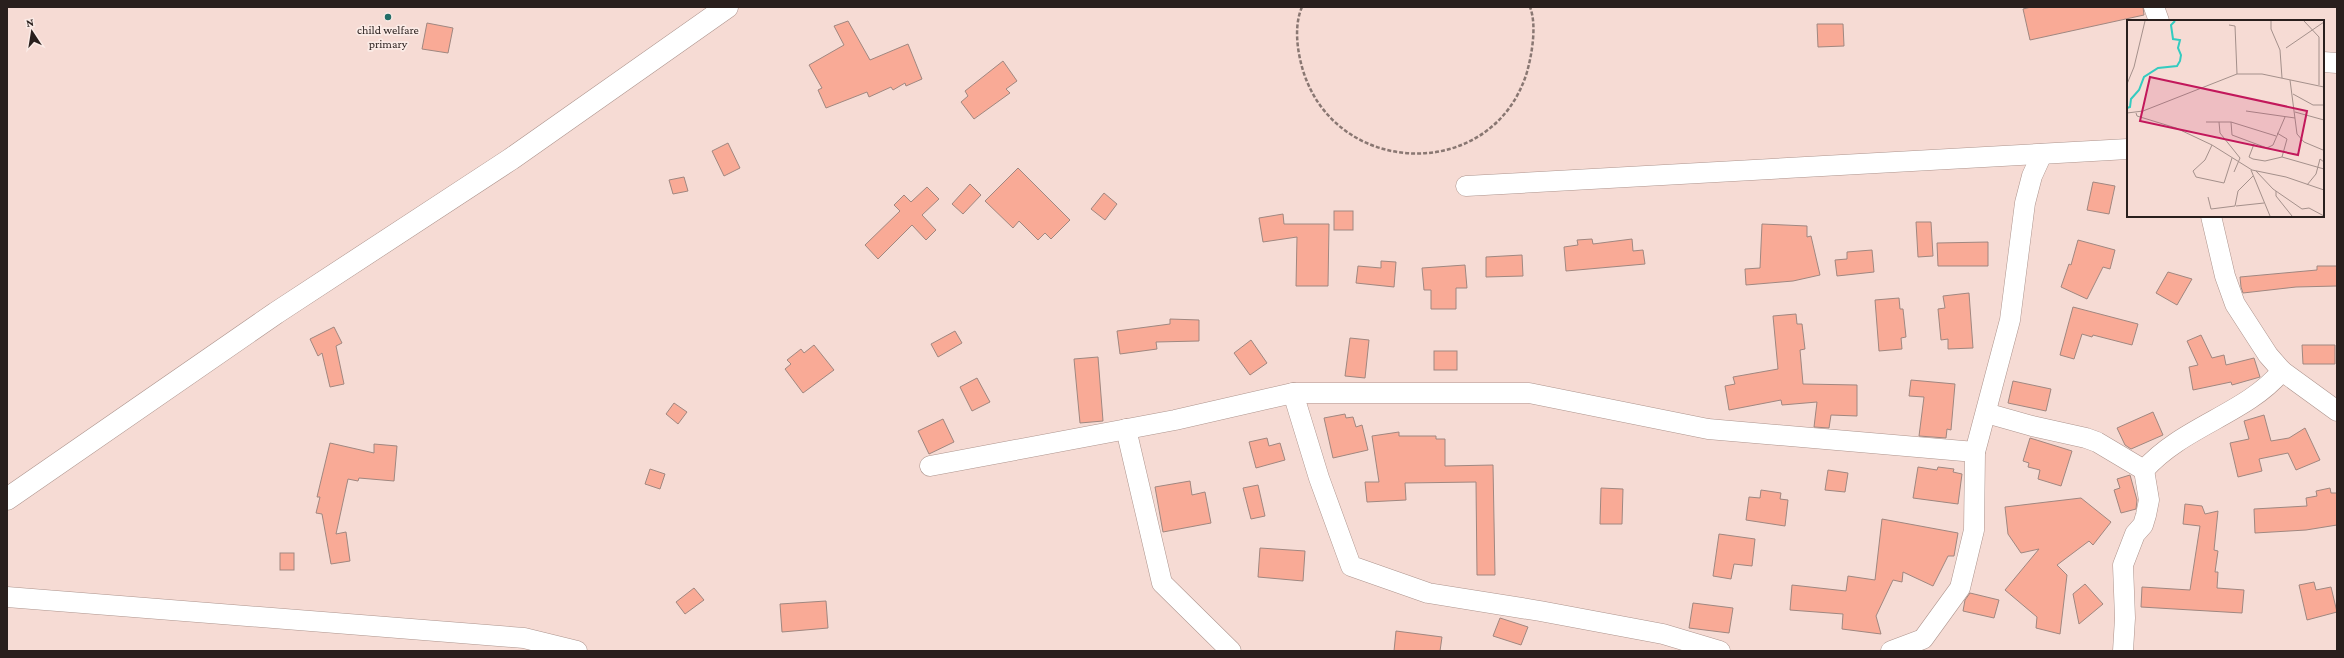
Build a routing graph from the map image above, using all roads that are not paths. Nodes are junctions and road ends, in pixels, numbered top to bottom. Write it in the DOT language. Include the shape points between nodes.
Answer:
graph roads {
  1 [pos="727,7"];
  2 [pos="2154,7"];
  3 [pos="2159,20"];
  4 [pos="2324,62"];
  5 [pos="2337,63"];
  6 [pos="2127,149"];
  7 [pos="2042,154"];
  8 [pos="1466,186"];
  9 [pos="2211,217"];
  10 [pos="2282,371"];
  11 [pos="1293,393"];
  12 [pos="2337,411"];
  13 [pos="1986,413"];
  14 [pos="1126,430"];
  15 [pos="1975,452"];
  16 [pos="930,466"];
  17 [pos="2144,470"];
  18 [pos="7,499"];
  19 [pos="7,597"];
  20 [pos="1681,645"];
  21 [pos="577,651"];
  22 [pos="1231,651"];
  23 [pos="1720,651"];
  24 [pos="1891,651"];
  25 [pos="2123,651"];
  1 -- 18 [label="street" via="511,159 276,313"];
  2 -- 3 [label="street"];
  4 -- 5 [label="street"];
  6 -- 7 [label="street"];
  7 -- 8 [label="street"];
  7 -- 13 [label="street" via="2032,176 2025,203 2010,320"];
  9 -- 10 [label="street" via="2225,276 2235,304 2268,355"];
  10 -- 12 [label="street"];
  10 -- 17 [label="street" via="2257,394 2174,443 2155,457"];
  11 -- 14 [label="street"];
  11 -- 15 [label="street" via="1529,393 1708,429"];
  11 -- 20 [label="street" via="1319,478 1351,566 1428,593 1663,634"];
  13 -- 15 [label="street"];
  13 -- 17 [label="street" via="2092,440"];
  14 -- 16 [label="street"];
  14 -- 22 [label="street" via="1162,583"];
  15 -- 24 [label="street" via="1977,474 1974,530 1960,588 1923,639"];
  17 -- 25 [label="street" via="2148,500 2146,516 2143,525 2135,534 2123,564"];
  19 -- 21 [label="street" via="524,638"];
  20 -- 23 [label="street"];
}
